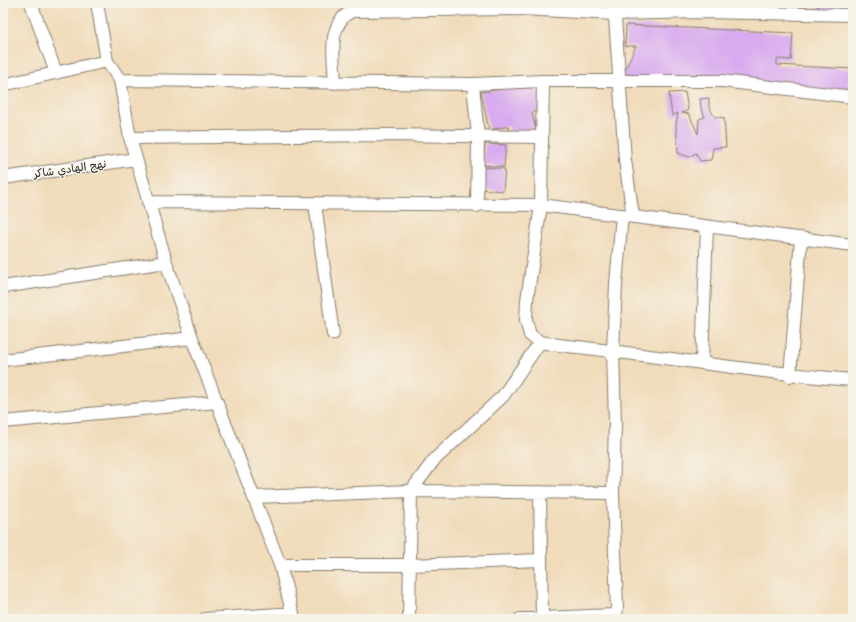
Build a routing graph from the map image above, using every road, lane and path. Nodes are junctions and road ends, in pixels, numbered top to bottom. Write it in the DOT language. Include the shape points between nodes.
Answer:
graph roads {
  1 [pos="32,3"];
  2 [pos="98,3"];
  3 [pos="615,9"];
  4 [pos="853,15"];
  5 [pos="107,62"];
  6 [pos="56,73"];
  7 [pos="120,80"];
  8 [pos="620,80"];
  9 [pos="542,81"];
  10 [pos="335,83"];
  11 [pos="473,84"];
  12 [pos="3,85"];
  13 [pos="853,97"];
  14 [pos="478,137"];
  15 [pos="542,137"];
  16 [pos="130,138"];
  17 [pos="136,159"];
  18 [pos="3,178"];
  19 [pos="148,202"];
  20 [pos="315,204"];
  21 [pos="541,205"];
  22 [pos="477,206"];
  23 [pos="627,216"];
  24 [pos="707,228"];
  25 [pos="801,238"];
  26 [pos="853,245"];
  27 [pos="166,262"];
  28 [pos="3,287"];
  29 [pos="333,334"];
  30 [pos="192,338"];
  31 [pos="540,342"];
  32 [pos="613,350"];
  33 [pos="3,360"];
  34 [pos="702,362"];
  35 [pos="790,376"];
  36 [pos="853,380"];
  37 [pos="217,402"];
  38 [pos="3,422"];
  39 [pos="411,491"];
  40 [pos="540,492"];
  41 [pos="613,493"];
  42 [pos="254,497"];
  43 [pos="540,560"];
  44 [pos="280,565"];
  45 [pos="409,565"];
  46 [pos="294,616"];
  47 [pos="613,617"];
  48 [pos="542,618"];
  49 [pos="204,619"];
  50 [pos="409,619"];
  51 [pos="520,619"];
  1 -- 6 [label="street"];
  2 -- 5 [label="street"];
  3 -- 4 [label="street"];
  3 -- 8 [label="street"];
  3 -- 10 [label="street" via="352,11 343,15 336,25 333,48"];
  5 -- 6 [label="street"];
  5 -- 7 [label="street"];
  6 -- 12 [label="street"];
  7 -- 10 [label="street"];
  7 -- 16 [label="street"];
  8 -- 9 [label="street"];
  8 -- 13 [label="street" via="722,82"];
  8 -- 23 [label="street"];
  9 -- 11 [label="street"];
  9 -- 15 [label="street"];
  10 -- 11 [label="street"];
  11 -- 14 [label="street"];
  14 -- 15 [label="street"];
  14 -- 16 [label="street" via="386,135"];
  14 -- 22 [label="street"];
  15 -- 21 [label="street"];
  16 -- 17 [label="street"];
  17 -- 18 [label="street, نهج الهادي شاكر"];
  17 -- 19 [label="street"];
  19 -- 20 [label="street"];
  19 -- 27 [label="street"];
  20 -- 22 [label="street"];
  20 -- 29 [label="street"];
  21 -- 22 [label="street"];
  21 -- 23 [label="street"];
  21 -- 31 [label="street" via="526,320 530,335"];
  23 -- 24 [label="street"];
  23 -- 32 [label="street"];
  24 -- 25 [label="street"];
  24 -- 34 [label="street"];
  25 -- 26 [label="street"];
  25 -- 35 [label="street"];
  27 -- 28 [label="street"];
  27 -- 30 [label="street"];
  30 -- 33 [label="street"];
  30 -- 37 [label="street"];
  31 -- 32 [label="street"];
  31 -- 39 [label="street" via="503,396 434,460"];
  32 -- 34 [label="street"];
  32 -- 41 [label="street"];
  34 -- 35 [label="street"];
  35 -- 36 [label="street"];
  37 -- 38 [label="street"];
  37 -- 42 [label="street"];
  39 -- 40 [label="street"];
  39 -- 42 [label="street"];
  39 -- 45 [label="street"];
  40 -- 41 [label="street"];
  40 -- 43 [label="street"];
  41 -- 47 [label="street" via="617,610"];
  42 -- 44 [label="street"];
  43 -- 45 [label="street"];
  43 -- 48 [label="street"];
  44 -- 45 [label="street"];
  44 -- 46 [label="street"];
  45 -- 50 [label="street"];
  46 -- 49 [label="street"];
  47 -- 48 [label="street"];
  48 -- 51 [label="street"];
}
